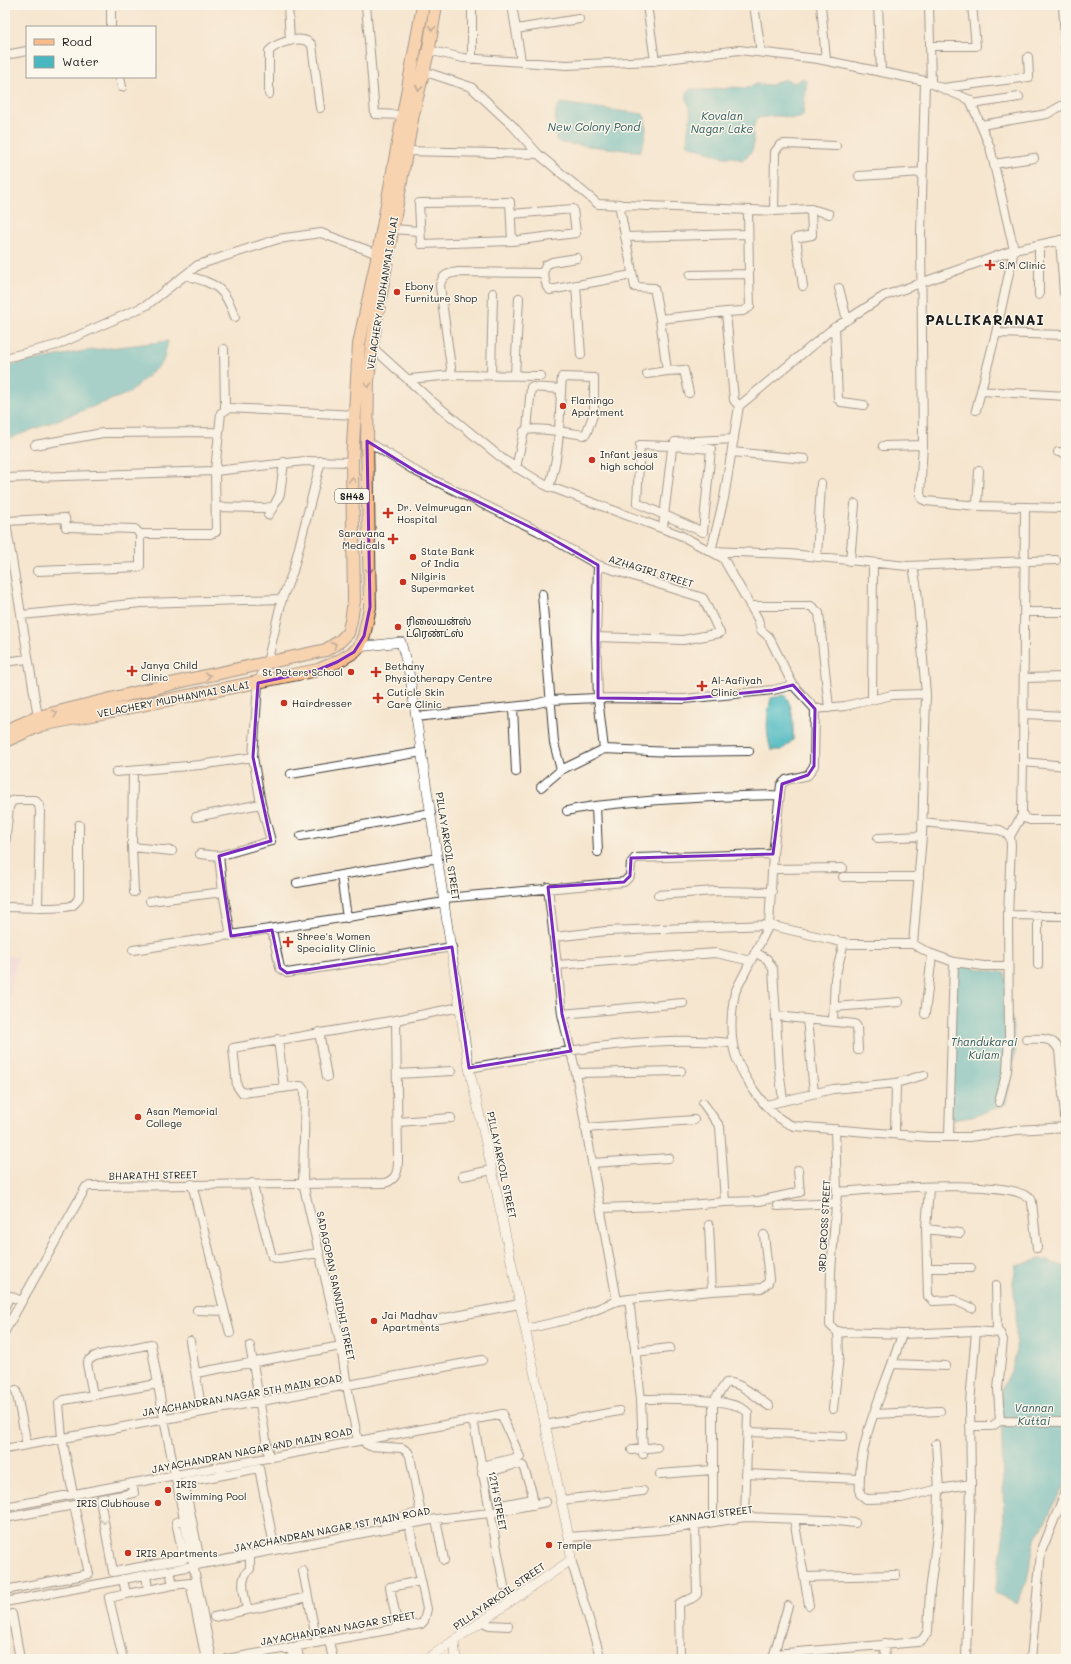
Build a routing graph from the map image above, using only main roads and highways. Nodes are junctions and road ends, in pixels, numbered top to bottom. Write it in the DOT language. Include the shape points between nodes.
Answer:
graph roads {
  1 [pos="423,5"];
  2 [pos="436,5"];
  3 [pos="5,731"];
  4 [pos="5,740"];
  3 -- 1 [label="main road, VELACHERY MUDHANMAI SALAI / SH48, one-way" via="38,717 188,680 326,650 348,633 354,601 352,462 359,344"];
  2 -- 4 [label="main road, VELACHERY MUDHANMAI SALAI / SH48, one-way" via="406,151 372,347 368,381 367,441 370,607 359,647 338,662 318,670 42,725"];
}
